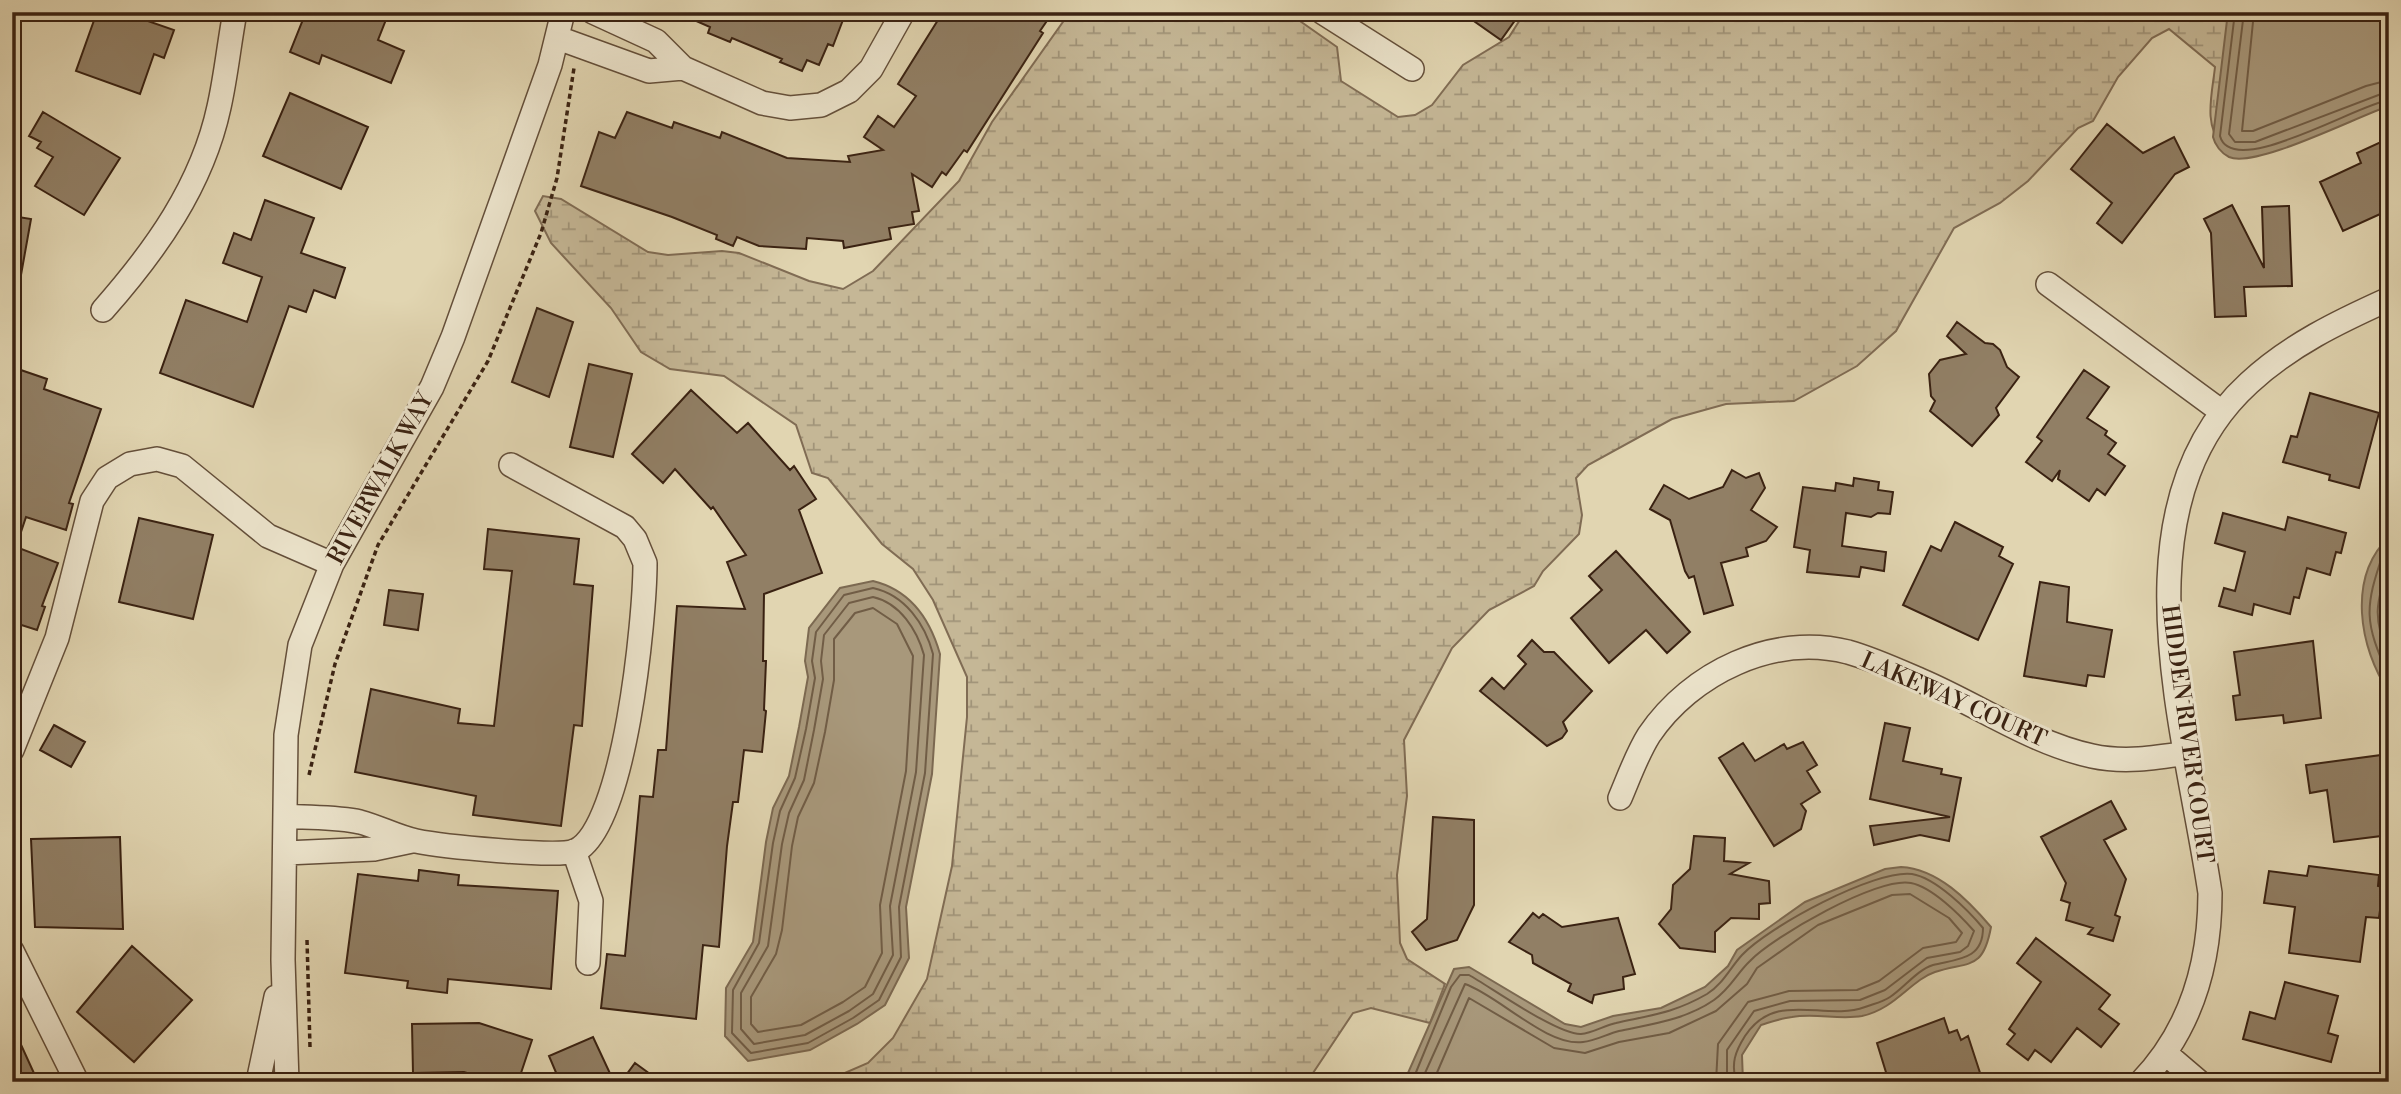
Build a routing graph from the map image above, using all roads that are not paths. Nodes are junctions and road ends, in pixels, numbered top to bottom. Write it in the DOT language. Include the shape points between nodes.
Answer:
graph roads {
  1 [pos="235,12"];
  2 [pos="563,12"];
  3 [pos="593,12"];
  4 [pos="903,12"];
  5 [pos="1322,12"];
  6 [pos="558,38"];
  7 [pos="683,68"];
  8 [pos="1412,69"];
  9 [pos="2048,284"];
  10 [pos="2389,299"];
  11 [pos="103,310"];
  12 [pos="2222,412"];
  13 [pos="511,465"];
  14 [pos="332,564"];
  15 [pos="12,750"];
  16 [pos="2187,753"];
  17 [pos="1620,798"];
  18 [pos="286,816"];
  19 [pos="415,841"];
  20 [pos="574,851"];
  21 [pos="286,853"];
  22 [pos="12,951"];
  23 [pos="283,960"];
  24 [pos="588,963"];
  25 [pos="18,976"];
  26 [pos="2165,1053"];
  27 [pos="77,1082"];
  28 [pos="258,1082"];
  29 [pos="287,1082"];
  30 [pos="2141,1082"];
  31 [pos="2199,1082"];
  1 -- 11 [label="street" via="219,110 197,172 153,250"];
  2 -- 6 [label="street, RIVERWALK WAY"];
  3 -- 7 [label="street" via="656,41"];
  4 -- 7 [label="street" via="871,69 849,91 821,104 790,108 762,103"];
  5 -- 8 [label="street"];
  6 -- 7 [label="street" via="649,71"];
  6 -- 14 [label="street, RIVERWALK WAY" via="453,337 425,398"];
  9 -- 12 [label="street"];
  10 -- 12 [label="street, HIDDEN RIVER COURT" via="2295,346 2247,384"];
  12 -- 16 [label="street, HIDDEN RIVER COURT" via="2182,490 2169,552 2169,624"];
  13 -- 20 [label="street" via="625,527 645,563 625,750 603,817 592,838"];
  14 -- 15 [label="street" via="268,536 182,466 157,459 130,464 107,478 92,501 57,638"];
  14 -- 18 [label="street, RIVERWALK WAY" via="309,617 294,675 286,735"];
  16 -- 17 [label="street, LAKEWAY COURT" via="2119,760 2082,754 1847,652 1796,649 1723,668 1680,699 1649,736"];
  16 -- 26 [label="street, HIDDEN RIVER COURT" via="2210,893 2210,921 2192,1003"];
  18 -- 19 [label="street" via="358,822"];
  18 -- 21 [label="street, RIVERWALK WAY"];
  19 -- 20 [label="street" via="552,854"];
  19 -- 21 [label="street" via="374,849"];
  20 -- 24 [label="street" via="591,901"];
  21 -- 23 [label="street, RIVERWALK WAY"];
  22 -- 25 [label="street"];
  23 -- 28 [label="street, RIVERWALK WAY"];
  23 -- 29 [label="street, RIVERWALK WAY"];
  25 -- 27 [label="street"];
  26 -- 30 [label="street, HIDDEN RIVER COURT"];
  26 -- 31 [label="street"];
}
